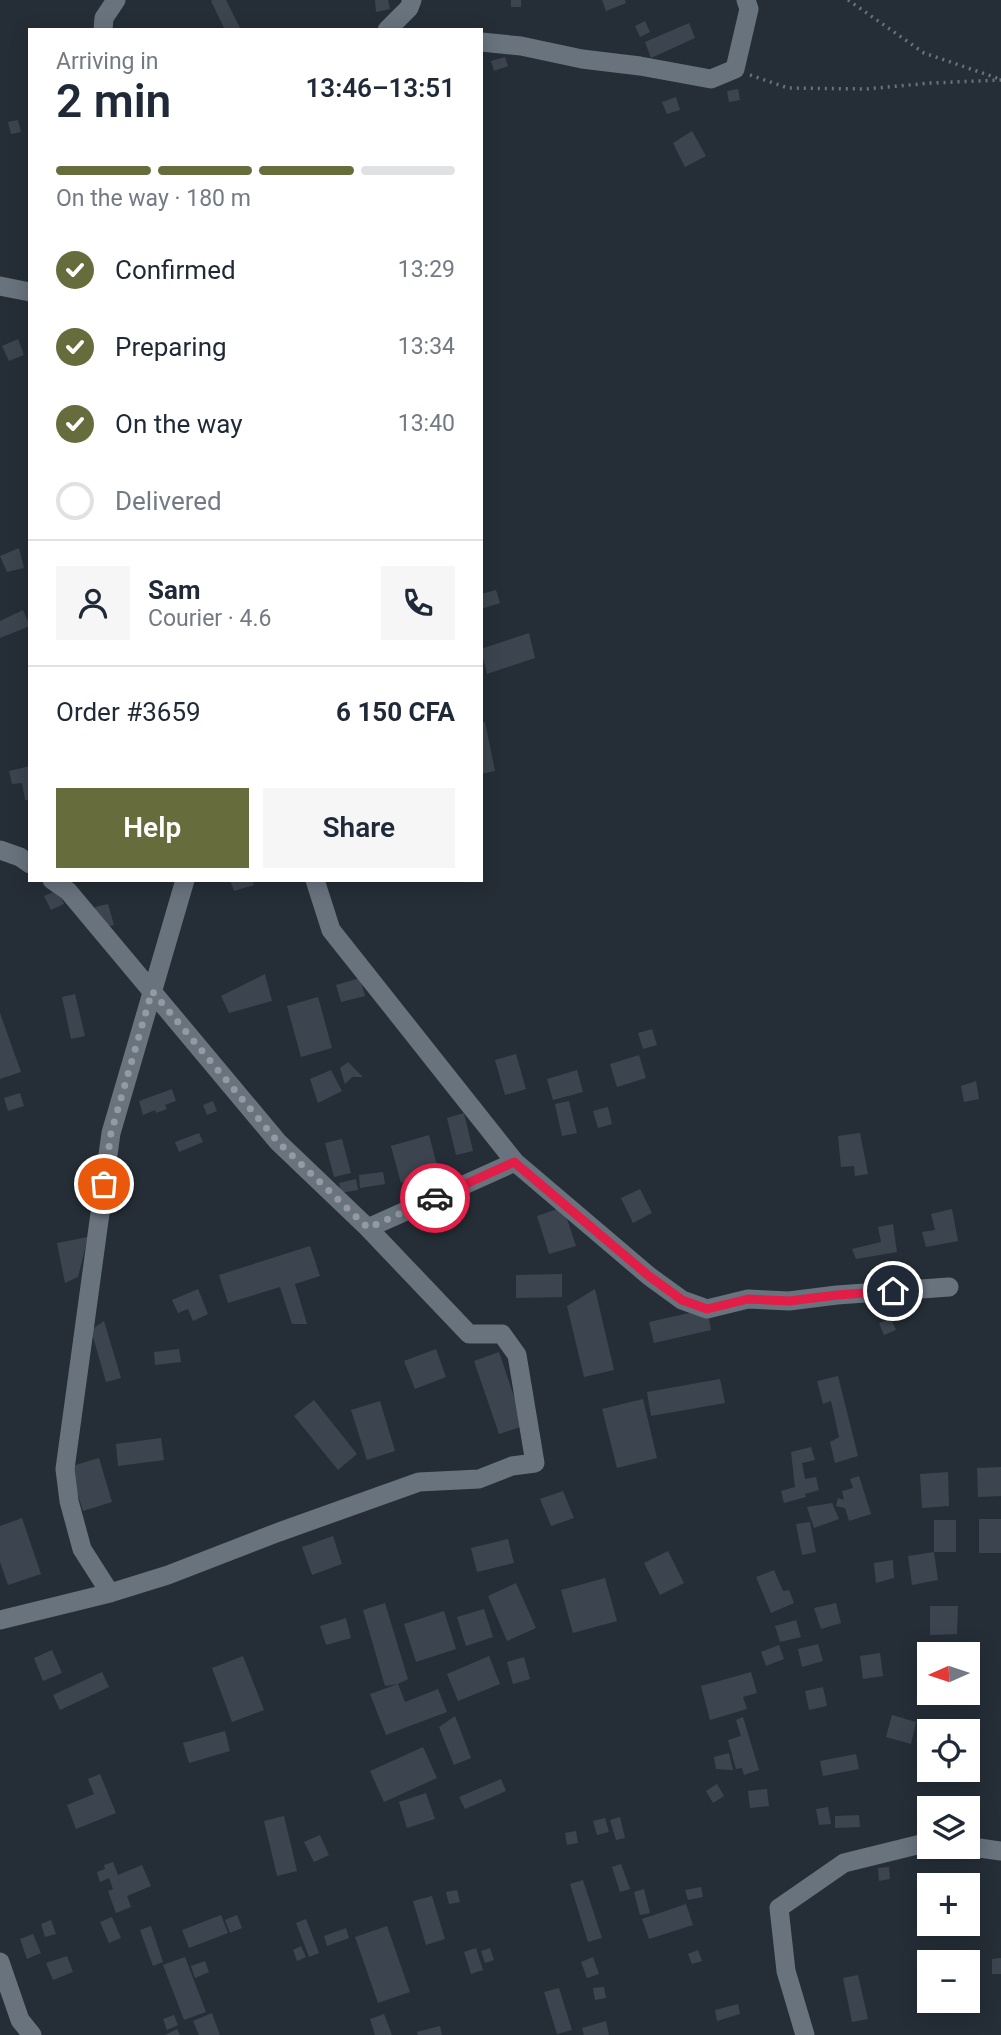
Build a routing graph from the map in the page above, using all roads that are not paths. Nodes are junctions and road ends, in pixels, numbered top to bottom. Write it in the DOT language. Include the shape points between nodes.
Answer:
graph roads {
  1 [pos="116,0"];
  2 [pos="412,0"];
  3 [pos="746,0"];
  4 [pos="103,28"];
  5 [pos="389,28"];
  6 [pos="483,43"];
  7 [pos="0,286"];
  8 [pos="28,292"];
  9 [pos="0,850"];
  10 [pos="28,863"];
  11 [pos="55,882"];
  12 [pos="184,882"];
  13 [pos="316,882"];
  14 [pos="152,991"];
  15 [pos="514,1162"];
  16 [pos="368,1228"];
  17 [pos="949,1287"];
  18 [pos="110,1593"];
  19 [pos="0,1620"];
  20 [pos="917,1845"];
  21 [pos="980,1848"];
  22 [pos="1001,1851"];
  23 [pos="0,1962"];
  24 [pos="32,2035"];
  25 [pos="805,2035"];
  1 -- 4 [label="street"];
  2 -- 5 [label="street"];
  3 -- 6 [label="street" via="749,9 735,69 710,79"];
  7 -- 8 [label="street"];
  9 -- 10 [label="street"];
  11 -- 14 [label="street" via="68,891"];
  12 -- 14 [label="street"];
  13 -- 15 [label="street" via="331,930"];
  14 -- 16 [label="street" via="278,1142"];
  14 -- 18 [label="street" via="111,1133 65,1469 82,1549"];
  15 -- 16 [label="street"];
  15 -- 17 [label="street" via="649,1276 682,1300 707,1309 748,1299 789,1301"];
  16 -- 18 [label="street" via="469,1334 502,1334 517,1355 535,1463 479,1479 419,1482"];
  18 -- 19 [label="street"];
  20 -- 25 [label="street" via="844,1863 779,1908 786,1971"];
  21 -- 22 [label="street"];
  23 -- 24 [label="street" via="20,2020"];
}
